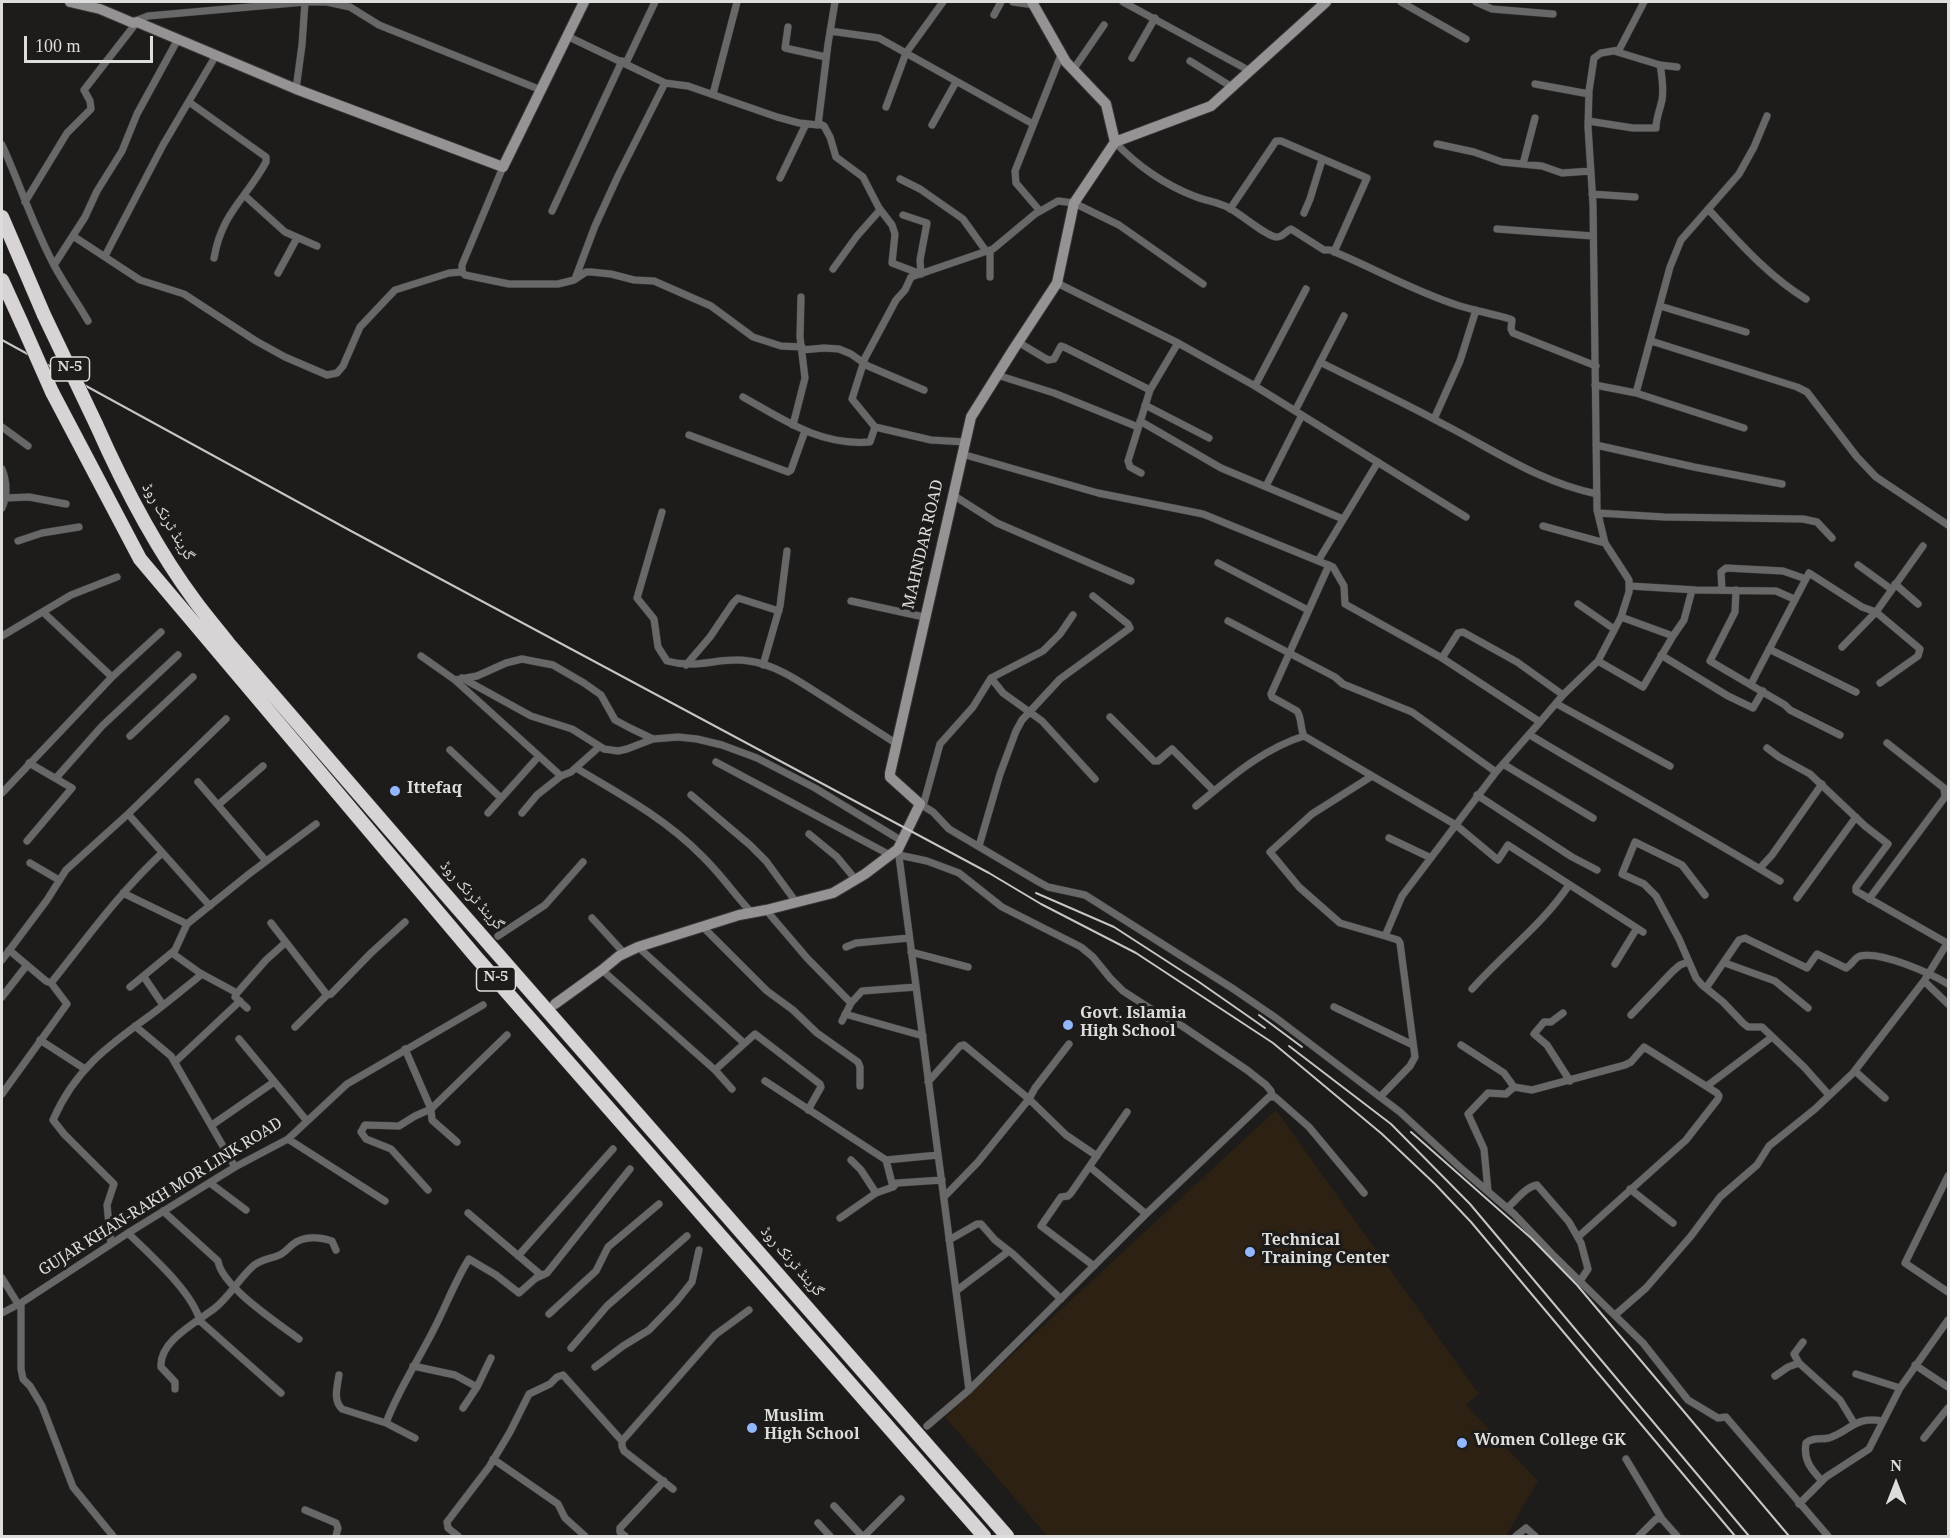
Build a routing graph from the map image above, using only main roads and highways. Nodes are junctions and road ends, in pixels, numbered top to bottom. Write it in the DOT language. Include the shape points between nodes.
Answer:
graph roads {
  1 [pos="2,217"];
  2 [pos="2,280"];
  3 [pos="494,940"];
  4 [pos="476,957"];
  5 [pos="984,1536"];
  6 [pos="1007,1536"];
  1 -- 3 [label="highway, گرینڈ ٹرنک روڈ / N-5, bridge" via="117,472 194,600 271,693"];
  2 -- 4 [label="highway, گرینڈ ٹرنک روڈ / N-5, bridge" via="52,392 140,559"];
  3 -- 4 [label="highway"];
  3 -- 6 [label="highway, گرینڈ ٹرنک روڈ / N-5"];
  4 -- 5 [label="highway, گرینڈ ٹرنک روڈ / N-5"];
}
